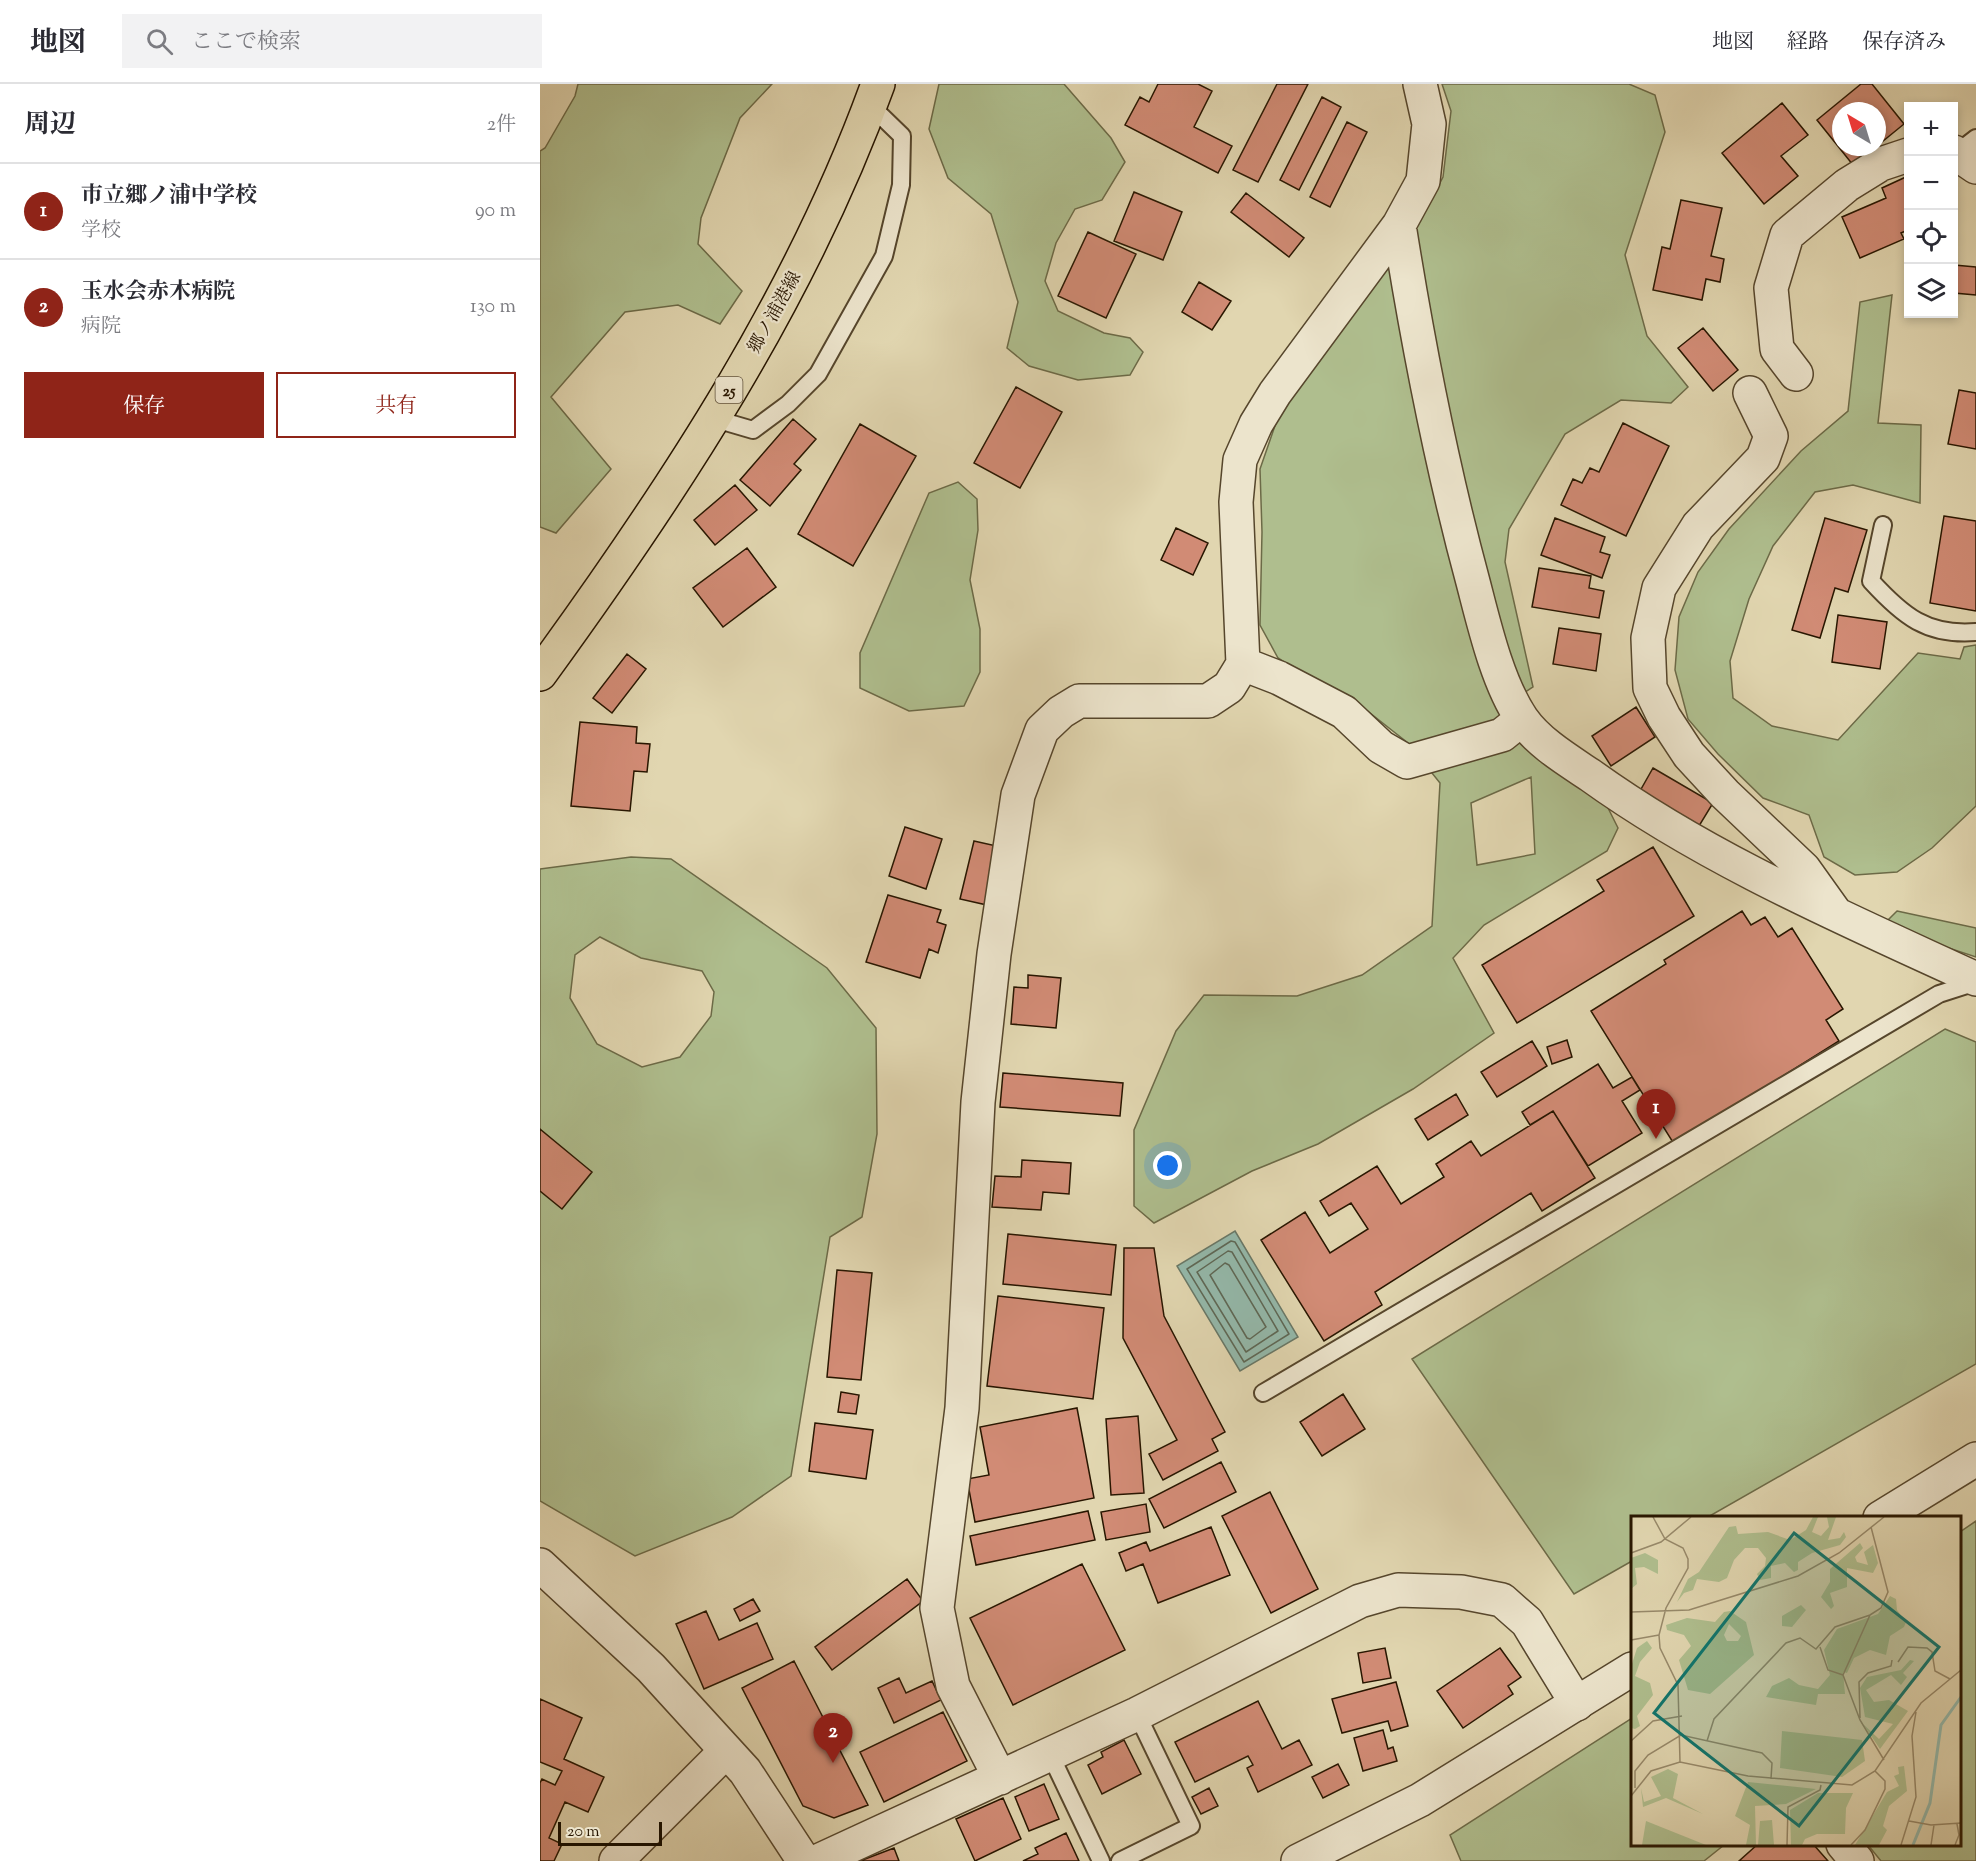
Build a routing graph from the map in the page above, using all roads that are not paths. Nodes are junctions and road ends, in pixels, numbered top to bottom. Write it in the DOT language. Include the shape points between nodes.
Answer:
graph roads {
  1 [pos="1420,84"];
  2 [pos="874,94"];
  3 [pos="1905,156"];
  4 [pos="1399,225"];
  5 [pos="1796,374"];
  6 [pos="1750,393"];
  7 [pos="712,418"];
  8 [pos="1883,525"];
  9 [pos="1976,632"];
  10 [pos="1243,664"];
  11 [pos="540,674"];
  12 [pos="1522,719"];
  13 [pos="1837,915"];
  14 [pos="1976,980"];
  15 [pos="1263,1393"];
  16 [pos="1976,1459"];
  17 [pos="1912,1509"];
  18 [pos="1887,1516"];
  19 [pos="540,1565"];
  20 [pos="1631,1670"];
  21 [pos="1577,1704"];
  22 [pos="1137,1714"];
  23 [pos="726,1750"];
  24 [pos="1050,1754"];
  25 [pos="1000,1778"];
  26 [pos="1844,1846"];
  27 [pos="616,1861"];
  28 [pos="804,1861"];
  29 [pos="818,1861"];
  30 [pos="1101,1861"];
  31 [pos="1120,1861"];
  32 [pos="1298,1861"];
  33 [pos="1857,1861"];
  1 -- 4 [label="street" via="1429,124 1423,181"];
  2 -- 7 [label="main road, 郷ノ浦港線 / 25" via="815,237 769,326"];
  2 -- 7 [label="lane" via="902,136 901,185 884,255 818,374 788,404 753,430"];
  3 -- 5 [label="street" via="1881,164 1847,185 1787,235 1771,288 1777,349"];
  4 -- 10 [label="street" via="1275,393 1240,460 1236,502"];
  4 -- 12 [label="street" via="1452,504 1486,634"];
  6 -- 13 [label="street" via="1771,435 1763,458 1698,526 1659,588 1648,638 1650,688 1689,755 1804,869"];
  7 -- 11 [label="main road, 郷ノ浦港線 / 25" via="593,601"];
  8 -- 9 [label="lane" via="1871,581 1894,606 1918,622 1950,634"];
  10 -- 12 [label="street" via="1344,712 1381,747 1407,762 1502,735"];
  10 -- 25 [label="street" via="1229,687 1208,701 1079,702 1060,712 1042,730 1018,795 994,954 978,1102 962,1408 937,1608 953,1686"];
  12 -- 13 [label="street" via="1548,745 1634,807"];
  13 -- 14 [label="street"];
  14 -- 15 [label="lane" via="1939,994"];
  16 -- 17 [label="street"];
  17 -- 18 [label="street"];
  19 -- 23 [label="street" via="651,1668"];
  20 -- 21 [label="street"];
  21 -- 22 [label="street" via="1527,1622 1502,1600 1461,1592 1398,1590 1360,1601"];
  21 -- 32 [label="street" via="1420,1800"];
  22 -- 24 [label="street"];
  22 -- 31 [label="lane" via="1191,1826"];
  23 -- 27 [label="street"];
  23 -- 28 [label="street" via="745,1771"];
  24 -- 25 [label="street"];
  24 -- 30 [label="lane"];
  25 -- 29 [label="street"];
  26 -- 33 [label="street"];
}
